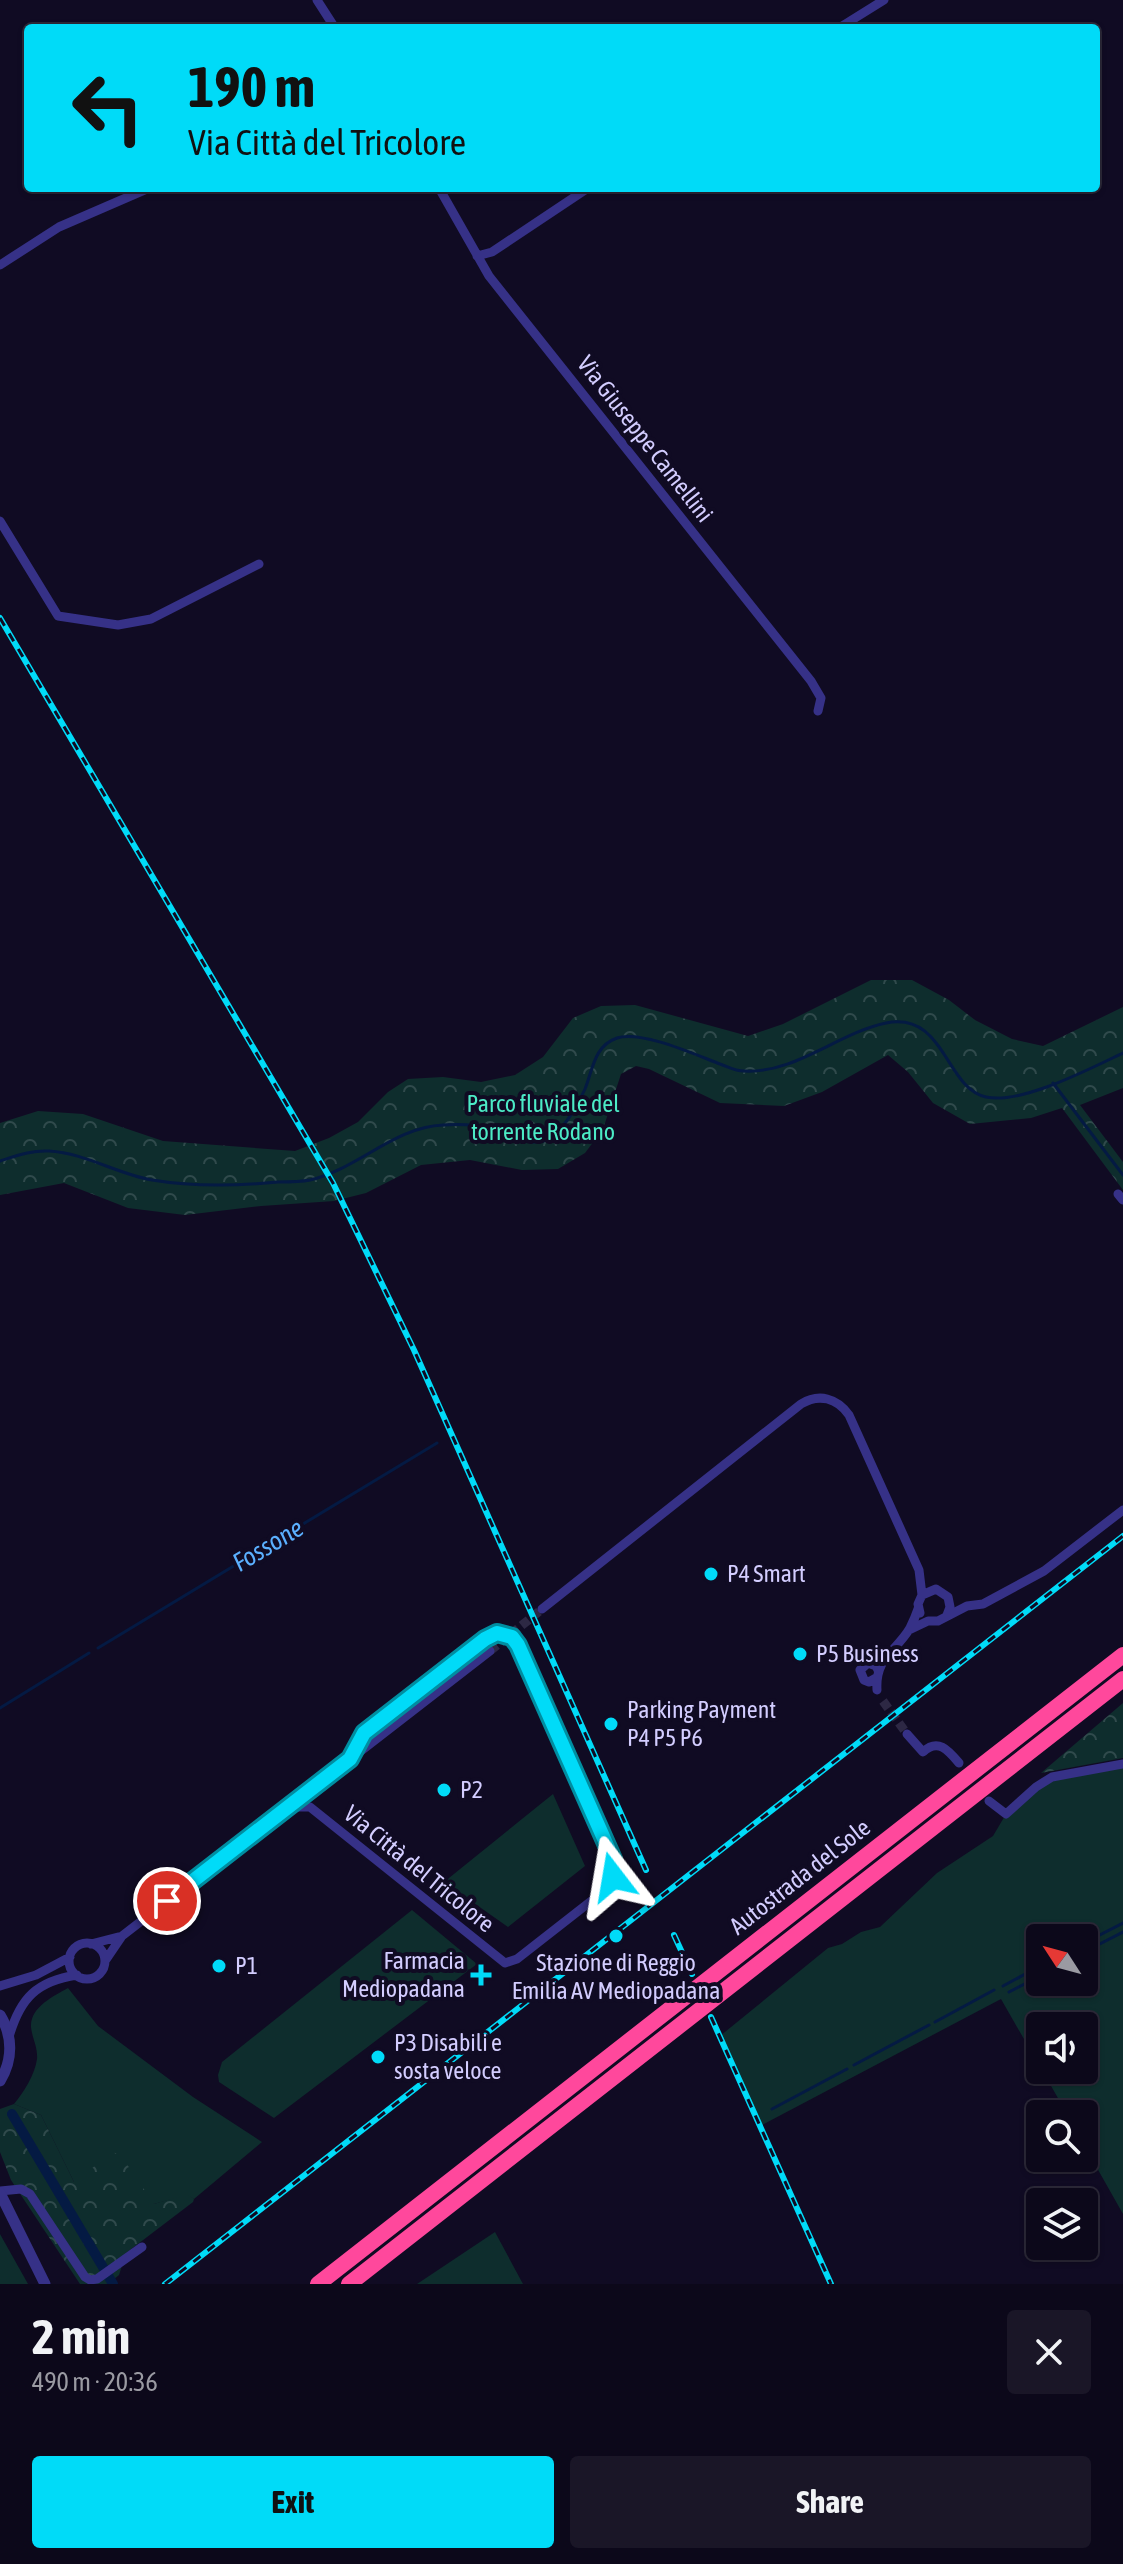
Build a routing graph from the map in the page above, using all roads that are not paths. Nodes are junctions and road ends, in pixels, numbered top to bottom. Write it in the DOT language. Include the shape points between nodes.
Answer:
graph roads {
  1 [pos="317,0"];
  2 [pos="884,0"];
  3 [pos="332,24"];
  4 [pos="845,24"];
  5 [pos="126,192"];
  6 [pos="441,192"];
  7 [pos="582,192"];
  8 [pos="477,256"];
  9 [pos="0,265"];
  10 [pos="0,521"];
  11 [pos="259,564"];
  12 [pos="818,711"];
  13 [pos="1123,1510"];
  14 [pos="919,1570"];
  15 [pos="936,1589"];
  16 [pos="922,1595"];
  17 [pos="948,1597"];
  18 [pos="967,1606"];
  19 [pos="542,1609"];
  20 [pos="918,1609"];
  21 [pos="947,1616"];
  22 [pos="928,1621"];
  23 [pos="909,1630"];
  24 [pos="490,1651"];
  25 [pos="1123,1655"];
  26 [pos="1123,1679"];
  27 [pos="883,1701"];
  28 [pos="907,1734"];
  29 [pos="350,1759"];
  30 [pos="959,1763"];
  31 [pos="1123,1764"];
  32 [pos="989,1801"];
  33 [pos="289,1807"];
  34 [pos="122,1936"];
  35 [pos="91,1944"];
  36 [pos="70,1957"];
  37 [pos="105,1961"];
  38 [pos="77,1975"];
  39 [pos="0,1986"];
  40 [pos="0,2015"];
  41 [pos="9,2037"];
  42 [pos="0,2081"];
  43 [pos="0,2192"];
  44 [pos="142,2247"];
  45 [pos="45,2284"];
  46 [pos="318,2284"];
  47 [pos="349,2284"];
  1 -- 3 [label="street"];
  2 -- 4 [label="street"];
  5 -- 9 [label="street"];
  6 -- 8 [label="street, Via Giuseppe Camellini"];
  7 -- 8 [label="street" via="492,252"];
  8 -- 12 [label="street, Via Giuseppe Camellini" via="811,681 821,698"];
  10 -- 11 [label="street" via="58,616 118,625 151,619"];
  13 -- 18 [label="street" via="1044,1571 983,1604"];
  14 -- 15 [label="street"];
  14 -- 16 [label="street"];
  14 -- 19 [label="street" via="849,1415 832,1400 819,1397 801,1404"];
  15 -- 16 [label="street"];
  15 -- 17 [label="street"];
  16 -- 20 [label="street"];
  17 -- 18 [label="street"];
  17 -- 21 [label="street"];
  18 -- 21 [label="street"];
  20 -- 22 [label="street"];
  20 -- 23 [label="street"];
  21 -- 22 [label="street"];
  22 -- 23 [label="street"];
  23 -- 27 [label="street" via="874,1677"];
  24 -- 29 [label="street"];
  25 -- 46 [label="highway, Autostrada del Sole"];
  26 -- 47 [label="highway, Autostrada del Sole"];
  28 -- 30 [label="street" via="923,1752 940,1746"];
  29 -- 33 [label="street, Via Città del Tricolore"];
  29 -- 33 [label="street, Via Città del Tricolore" via="364,1733 490,1635 507,1635 518,1645 613,1859 610,1883 517,1959 505,1963 310,1807"];
  31 -- 32 [label="street" via="1052,1777 1006,1814"];
  33 -- 34 [label="street, Via Città del Tricolore"];
  34 -- 35 [label="street, Via Città del Tricolore"];
  34 -- 37 [label="street, Via Città del Tricolore"];
  35 -- 36 [label="street" via="80,1945"];
  35 -- 37 [label="street"];
  36 -- 38 [label="street"];
  36 -- 39 [label="street"];
  37 -- 38 [label="street" via="96,1976"];
  38 -- 41 [label="street" via="52,1980 32,1993"];
  40 -- 41 [label="street"];
  41 -- 42 [label="street" via="10,2057"];
  43 -- 44 [label="street" via="21,2189 30,2194 90,2280"];
  43 -- 45 [label="street"];
}
